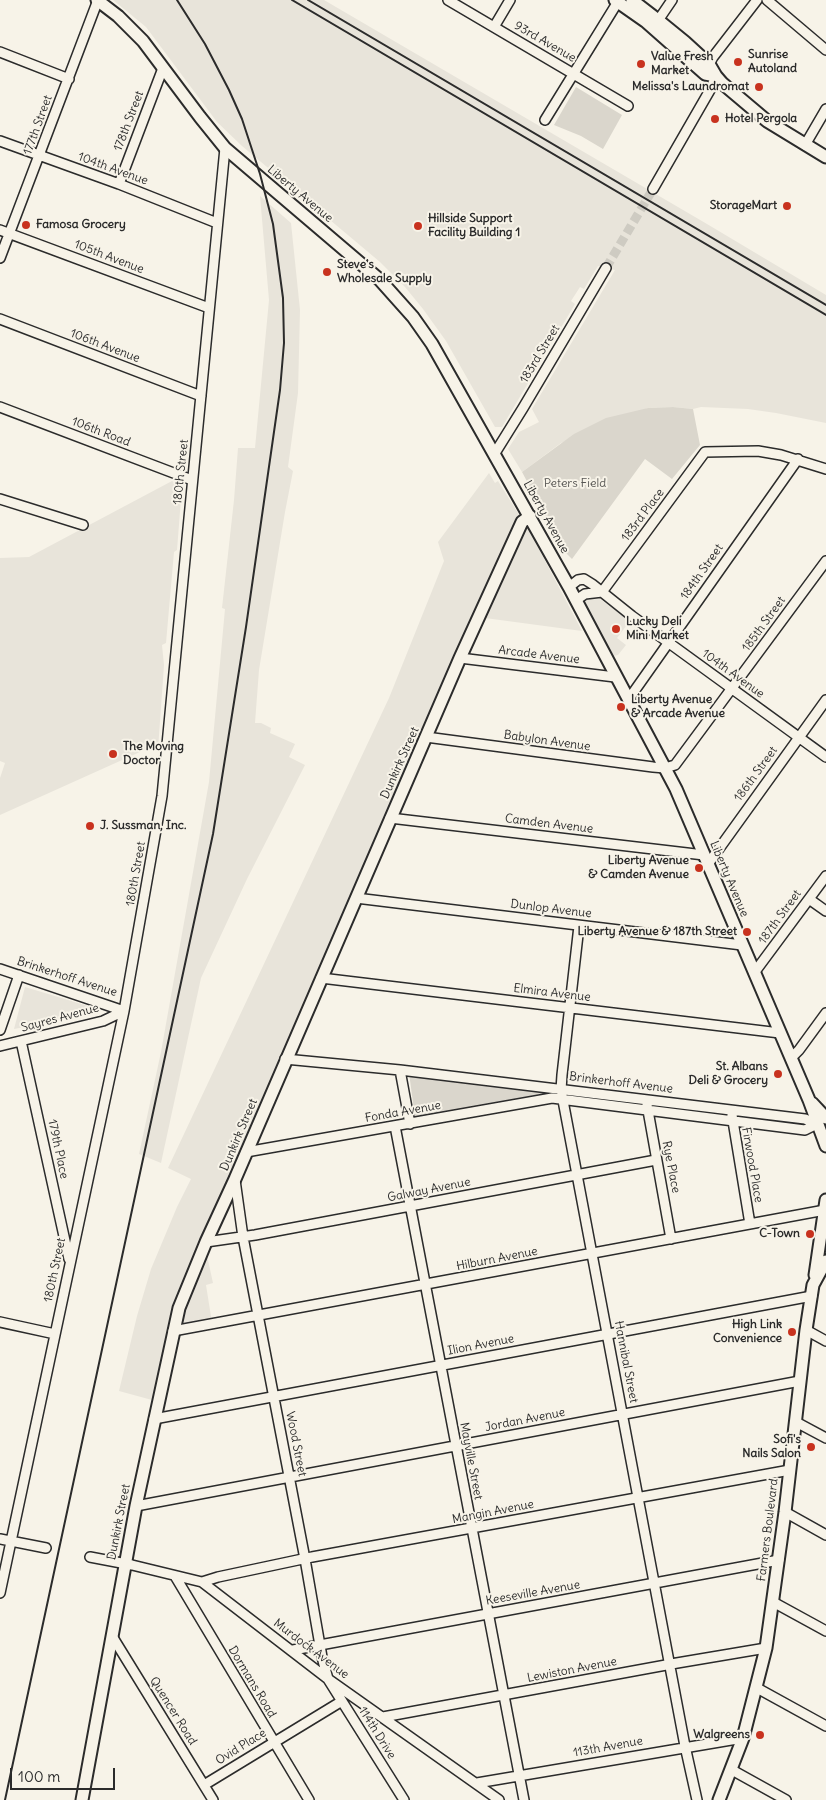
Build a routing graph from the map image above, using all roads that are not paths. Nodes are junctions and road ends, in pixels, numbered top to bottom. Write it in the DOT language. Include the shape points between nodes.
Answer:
graph roads {
  1 [pos="98,0"];
  2 [pos="448,0"];
  3 [pos="510,0"];
  4 [pos="632,0"];
  5 [pos="672,0"];
  6 [pos="757,0"];
  7 [pos="767,0"];
  8 [pos="617,1"];
  9 [pos="656,23"];
  10 [pos="494,27"];
  11 [pos="826,50"];
  12 [pos="0,52"];
  13 [pos="164,68"];
  14 [pos="710,71"];
  15 [pos="573,73"];
  16 [pos="69,78"];
  17 [pos="628,106"];
  18 [pos="826,110"];
  19 [pos="545,120"];
  20 [pos="0,141"];
  21 [pos="807,142"];
  22 [pos="226,148"];
  23 [pos="40,156"];
  24 [pos="826,157"];
  25 [pos="118,184"];
  26 [pos="653,189"];
  27 [pos="217,223"];
  28 [pos="0,230"];
  29 [pos="10,233"];
  30 [pos="0,258"];
  31 [pos="606,268"];
  32 [pos="209,308"];
  33 [pos="0,319"];
  34 [pos="201,396"];
  35 [pos="0,407"];
  36 [pos="495,452"];
  37 [pos="798,460"];
  38 [pos="826,469"];
  39 [pos="192,480"];
  40 [pos="0,499"];
  41 [pos="530,516"];
  42 [pos="83,525"];
  43 [pos="826,561"];
  44 [pos="569,587"];
  45 [pos="602,592"];
  46 [pos="576,600"];
  47 [pos="668,642"];
  48 [pos="460,658"];
  49 [pos="616,677"];
  50 [pos="732,688"];
  51 [pos="628,700"];
  52 [pos="826,700"];
  53 [pos="426,737"];
  54 [pos="799,737"];
  55 [pos="826,757"];
  56 [pos="665,768"];
  57 [pos="390,818"];
  58 [pos="706,859"];
  59 [pos="826,876"];
  60 [pos="356,898"];
  61 [pos="809,898"];
  62 [pos="826,911"];
  63 [pos="579,926"];
  64 [pos="742,945"];
  65 [pos="0,969"];
  66 [pos="754,973"];
  67 [pos="19,975"];
  68 [pos="321,978"];
  69 [pos="570,1008"];
  70 [pos="124,1011"];
  71 [pos="826,1013"];
  72 [pos="0,1030"];
  73 [pos="780,1033"];
  74 [pos="21,1041"];
  75 [pos="0,1046"];
  76 [pos="791,1058"];
  77 [pos="286,1059"];
  78 [pos="400,1070"];
  79 [pos="561,1090"];
  80 [pos="563,1100"];
  81 [pos="647,1100"];
  82 [pos="647,1110"];
  83 [pos="731,1110"];
  84 [pos="732,1120"];
  85 [pos="821,1121"];
  86 [pos="410,1124"];
  87 [pos="396,1126"];
  88 [pos="826,1146"];
  89 [pos="246,1152"];
  90 [pos="656,1160"];
  91 [pos="578,1175"];
  92 [pos="235,1179"];
  93 [pos="225,1200"];
  94 [pos="825,1205"];
  95 [pos="410,1206"];
  96 [pos="239,1213"];
  97 [pos="750,1224"];
  98 [pos="243,1237"];
  99 [pos="671,1238"];
  100 [pos="206,1242"];
  101 [pos="592,1253"];
  102 [pos="70,1261"];
  103 [pos="826,1261"];
  104 [pos="426,1285"];
  105 [pos="812,1290"];
  106 [pos="258,1316"];
  107 [pos="0,1322"];
  108 [pos="806,1330"];
  109 [pos="174,1331"];
  110 [pos="55,1334"];
  111 [pos="608,1334"];
  112 [pos="826,1341"];
  113 [pos="441,1365"];
  114 [pos="800,1381"];
  115 [pos="274,1397"];
  116 [pos="623,1414"];
  117 [pos="154,1419"];
  118 [pos="796,1422"];
  119 [pos="826,1438"];
  120 [pos="456,1446"];
  121 [pos="790,1470"];
  122 [pos="289,1476"];
  123 [pos="638,1498"];
  124 [pos="136,1506"];
  125 [pos="785,1512"];
  126 [pos="472,1529"];
  127 [pos="826,1535"];
  128 [pos="0,1539"];
  129 [pos="11,1541"];
  130 [pos="46,1548"];
  131 [pos="90,1557"];
  132 [pos="305,1559"];
  133 [pos="779,1560"];
  134 [pos="125,1564"];
  135 [pos="175,1576"];
  136 [pos="202,1582"];
  137 [pos="654,1583"];
  138 [pos="0,1593"];
  139 [pos="773,1602"];
  140 [pos="487,1614"];
  141 [pos="826,1631"];
  142 [pos="112,1636"];
  143 [pos="319,1646"];
  144 [pos="766,1648"];
  145 [pos="293,1650"];
  146 [pos="670,1664"];
  147 [pos="328,1679"];
  148 [pos="757,1688"];
  149 [pos="504,1696"];
  150 [pos="342,1701"];
  151 [pos="383,1718"];
  152 [pos="826,1726"];
  153 [pos="743,1738"];
  154 [pos="273,1742"];
  155 [pos="685,1746"];
  156 [pos="732,1770"];
  157 [pos="520,1775"];
  158 [pos="477,1783"];
  159 [pos="204,1785"];
  160 [pos="82,1800"];
  161 [pos="213,1800"];
  162 [pos="309,1800"];
  163 [pos="404,1800"];
  164 [pos="499,1800"];
  165 [pos="524,1800"];
  166 [pos="697,1800"];
  167 [pos="719,1800"];
  168 [pos="786,1800"];
  1 -- 13 [label="main road, Liberty Avenue" via="131,28"];
  1 -- 16 [label="street, 177th Street"];
  2 -- 10 [label="street, 93rd Avenue"];
  3 -- 10 [label="street"];
  4 -- 9 [label="main road"];
  5 -- 9 [label="street"];
  6 -- 14 [label="street"];
  7 -- 11 [label="street"];
  8 -- 9 [label="main road"];
  8 -- 15 [label="street"];
  9 -- 14 [label="main road"];
  10 -- 15 [label="street, 93rd Avenue"];
  12 -- 16 [label="street"];
  13 -- 22 [label="main road, Liberty Avenue"];
  13 -- 25 [label="street, 178th Street"];
  14 -- 21 [label="main road" via="767,121"];
  14 -- 26 [label="street" via="710,90"];
  15 -- 17 [label="street, 93rd Avenue"];
  15 -- 19 [label="street"];
  16 -- 23 [label="street, 177th Street"];
  18 -- 21 [label="street"];
  20 -- 23 [label="street, 104th Avenue"];
  21 -- 24 [label="main road"];
  22 -- 27 [label="street, 180th Street"];
  22 -- 36 [label="main road, Liberty Avenue" via="397,298 435,348"];
  23 -- 25 [label="street, 104th Avenue"];
  23 -- 29 [label="street, 177th Street"];
  25 -- 27 [label="street, 104th Avenue"];
  27 -- 32 [label="street, 180th Street"];
  28 -- 29 [label="street, 105th Avenue"];
  29 -- 30 [label="street, 177th Street"];
  29 -- 32 [label="street, 105th Avenue"];
  31 -- 36 [label="street, 183rd Street"];
  32 -- 34 [label="street, 180th Street"];
  33 -- 34 [label="street, 106th Avenue"];
  34 -- 39 [label="street, 180th Street"];
  35 -- 39 [label="street, 106th Road"];
  36 -- 41 [label="main road, Liberty Avenue"];
  37 -- 38 [label="street"];
  37 -- 45 [label="street, 183rd Place" via="758,452 705,452"];
  37 -- 47 [label="street, 184th Street"];
  39 -- 70 [label="street, 180th Street" via="162,796"];
  40 -- 42 [label="street"];
  41 -- 44 [label="main road, Liberty Avenue"];
  41 -- 48 [label="main road, Dunkirk Street" via="522,522"];
  43 -- 50 [label="street, 185th Street"];
  44 -- 45 [label="street, 104th Avenue" via="584,579"];
  44 -- 46 [label="main road, Liberty Avenue"];
  45 -- 46 [label="street" via="586,594"];
  45 -- 47 [label="street, 104th Avenue"];
  46 -- 49 [label="main road, Liberty Avenue"];
  47 -- 50 [label="street, 104th Avenue"];
  47 -- 51 [label="street, 184th Street"];
  48 -- 49 [label="street, Arcade Avenue"];
  48 -- 53 [label="main road, Dunkirk Street"];
  49 -- 51 [label="main road, Liberty Avenue"];
  50 -- 54 [label="street, 104th Avenue"];
  50 -- 56 [label="street, 185th Street" via="677,764"];
  51 -- 56 [label="main road, Liberty Avenue"];
  52 -- 54 [label="street, 186th Street"];
  53 -- 56 [label="street, Babylon Avenue"];
  53 -- 57 [label="main road, Dunkirk Street"];
  54 -- 55 [label="street, 104th Avenue"];
  54 -- 58 [label="street, 186th Street"];
  56 -- 58 [label="main road, Liberty Avenue"];
  57 -- 58 [label="street, Camden Avenue"];
  57 -- 60 [label="main road, Dunkirk Street"];
  58 -- 64 [label="main road, Liberty Avenue"];
  59 -- 61 [label="street, 187th Street"];
  60 -- 63 [label="street, Dunlop Avenue"];
  60 -- 68 [label="main road, Dunkirk Street"];
  61 -- 62 [label="street"];
  61 -- 66 [label="street, 187th Street"];
  63 -- 64 [label="street, Dunlop Avenue"];
  63 -- 69 [label="street, Hannibal Street"];
  64 -- 66 [label="main road, Liberty Avenue"];
  65 -- 67 [label="street, Brinkerhoff Avenue"];
  66 -- 73 [label="main road, Liberty Avenue"];
  67 -- 70 [label="street, Brinkerhoff Avenue"];
  67 -- 72 [label="street"];
  68 -- 69 [label="street, Elmira Avenue"];
  68 -- 77 [label="main road, Dunkirk Street"];
  69 -- 73 [label="street, Elmira Avenue"];
  69 -- 79 [label="street, Hannibal Street"];
  70 -- 74 [label="street, Sayres Avenue" via="103,1021"];
  70 -- 102 [label="street, 180th Street"];
  71 -- 76 [label="street"];
  73 -- 76 [label="main road, Liberty Avenue"];
  74 -- 75 [label="street, Sayres Avenue"];
  74 -- 102 [label="street, 179th Place"];
  76 -- 85 [label="main road, Liberty Avenue" via="808,1100"];
  77 -- 78 [label="street, Brinkerhoff Avenue"];
  77 -- 89 [label="main road, Dunkirk Street"];
  78 -- 79 [label="street, Brinkerhoff Avenue"];
  78 -- 86 [label="street"];
  79 -- 80 [label="street, Hannibal Street"];
  79 -- 81 [label="street, Brinkerhoff Avenue"];
  80 -- 82 [label="street, Brinkerhoff Avenue"];
  80 -- 86 [label="street, Fonda Avenue" via="552,1098"];
  80 -- 91 [label="street, Hannibal Street"];
  81 -- 82 [label="street, Rye Place"];
  81 -- 83 [label="street, Brinkerhoff Avenue"];
  82 -- 84 [label="street, Brinkerhoff Avenue"];
  82 -- 90 [label="street, Rye Place"];
  83 -- 84 [label="street, Firwood Place"];
  83 -- 85 [label="street, Brinkerhoff Avenue"];
  84 -- 85 [label="street, Brinkerhoff Avenue" via="805,1130"];
  84 -- 97 [label="street, Firwood Place"];
  85 -- 88 [label="main road"];
  86 -- 87 [label="street, Fonda Avenue"];
  87 -- 89 [label="street, Fonda Avenue"];
  87 -- 95 [label="street, Mayville Street"];
  89 -- 92 [label="main road, Dunkirk Street"];
  90 -- 91 [label="street, Galway Avenue"];
  90 -- 99 [label="street, Rye Place"];
  91 -- 95 [label="street, Galway Avenue"];
  91 -- 101 [label="street, Hannibal Street"];
  92 -- 93 [label="main road, Dunkirk Street"];
  92 -- 96 [label="street, Wood Street"];
  93 -- 96 [label="street"];
  93 -- 100 [label="main road, Dunkirk Street"];
  94 -- 97 [label="street, Hilburn Avenue"];
  94 -- 105 [label="main road"];
  95 -- 98 [label="street, Galway Avenue"];
  95 -- 104 [label="street, Mayville Street"];
  96 -- 98 [label="street, Wood Street"];
  97 -- 99 [label="street, Hilburn Avenue"];
  98 -- 100 [label="street, Galway Avenue"];
  98 -- 106 [label="street, Wood Street"];
  99 -- 101 [label="street, Hilburn Avenue"];
  100 -- 109 [label="main road, Dunkirk Street" via="178,1308"];
  101 -- 104 [label="street, Hilburn Avenue"];
  101 -- 111 [label="street, Hannibal Street"];
  102 -- 110 [label="street, 180th Street"];
  103 -- 105 [label="main road, Farmers Boulevard"];
  104 -- 106 [label="street, Hilburn Avenue"];
  104 -- 113 [label="street, Mayville Street"];
  105 -- 108 [label="main road, Farmers Boulevard"];
  105 -- 111 [label="street, Ilion Avenue"];
  106 -- 109 [label="street, Hilburn Avenue"];
  106 -- 115 [label="street, Wood Street"];
  107 -- 110 [label="street"];
  108 -- 112 [label="street"];
  108 -- 114 [label="main road, Farmers Boulevard"];
  109 -- 117 [label="main road, Dunkirk Street"];
  110 -- 129 [label="street, 180th Street"];
  111 -- 113 [label="street, Ilion Avenue"];
  111 -- 116 [label="street, Hannibal Street"];
  113 -- 115 [label="street, Ilion Avenue"];
  113 -- 120 [label="street, Mayville Street"];
  114 -- 116 [label="street, Jordan Avenue"];
  114 -- 118 [label="main road, Farmers Boulevard"];
  115 -- 117 [label="street, Ilion Avenue"];
  115 -- 122 [label="street, Wood Street"];
  116 -- 120 [label="street, Jordan Avenue"];
  116 -- 123 [label="street, Hannibal Street"];
  117 -- 124 [label="main road, Dunkirk Street"];
  118 -- 119 [label="street"];
  118 -- 121 [label="main road, Farmers Boulevard"];
  120 -- 122 [label="street, Jordan Avenue"];
  120 -- 126 [label="street, Mayville Street"];
  121 -- 123 [label="street, Mangin Avenue"];
  121 -- 125 [label="main road, Farmers Boulevard"];
  122 -- 124 [label="street, Jordan Avenue"];
  122 -- 132 [label="street, Wood Street"];
  123 -- 126 [label="street, Mangin Avenue"];
  123 -- 137 [label="street, Hannibal Street"];
  124 -- 134 [label="main road, Dunkirk Street"];
  125 -- 127 [label="street"];
  125 -- 133 [label="main road, Farmers Boulevard"];
  126 -- 132 [label="street, Mangin Avenue"];
  126 -- 140 [label="street, Mayville Street"];
  128 -- 129 [label="street"];
  129 -- 130 [label="street"];
  129 -- 138 [label="street, 180th Street"];
  131 -- 134 [label="street, Murdock Avenue"];
  132 -- 136 [label="street, Mangin Avenue"];
  132 -- 143 [label="street, Wood Street"];
  133 -- 137 [label="street, Keeseville Avenue"];
  133 -- 139 [label="main road, Farmers Boulevard"];
  134 -- 135 [label="street, Murdock Avenue"];
  134 -- 142 [label="main road, Dunkirk Street"];
  135 -- 136 [label="street, Murdock Avenue"];
  135 -- 154 [label="street, Dormans Road"];
  136 -- 145 [label="street, Murdock Avenue"];
  137 -- 140 [label="street, Keeseville Avenue"];
  137 -- 146 [label="street, Hannibal Street"];
  139 -- 141 [label="street"];
  139 -- 144 [label="main road, Farmers Boulevard"];
  140 -- 143 [label="street, Keeseville Avenue"];
  140 -- 149 [label="street, Mayville Street"];
  142 -- 159 [label="street, Quencer Road"];
  142 -- 160 [label="main road, Dunkirk Street"];
  143 -- 145 [label="street, Keeseville Avenue"];
  143 -- 147 [label="street, Wood Street"];
  144 -- 146 [label="street, Lewiston Avenue"];
  144 -- 148 [label="main road, Farmers Boulevard"];
  145 -- 147 [label="street, Murdock Avenue"];
  146 -- 149 [label="street, Lewiston Avenue"];
  146 -- 155 [label="street, Hannibal Street"];
  147 -- 150 [label="street, 114th Drive"];
  147 -- 151 [label="street, Murdock Avenue"];
  148 -- 152 [label="street"];
  148 -- 153 [label="main road, Farmers Boulevard"];
  149 -- 151 [label="street, Lewiston Avenue"];
  149 -- 157 [label="street, Mayville Street"];
  150 -- 154 [label="street, Ovid Place"];
  150 -- 163 [label="street, 114th Drive"];
  151 -- 158 [label="street, Murdock Avenue"];
  153 -- 155 [label="street, 113th Avenue"];
  153 -- 156 [label="main road, Farmers Boulevard"];
  154 -- 159 [label="street, Ovid Place"];
  154 -- 162 [label="street, Dormans Road"];
  155 -- 157 [label="street, 113th Avenue"];
  155 -- 166 [label="street, Hannibal Street"];
  156 -- 167 [label="main road, Farmers Boulevard"];
  156 -- 168 [label="street"];
  157 -- 158 [label="street, 113th Avenue"];
  157 -- 165 [label="street, Mayville Street"];
  158 -- 164 [label="street, Murdock Avenue"];
  159 -- 161 [label="street, Quencer Road"];
}
